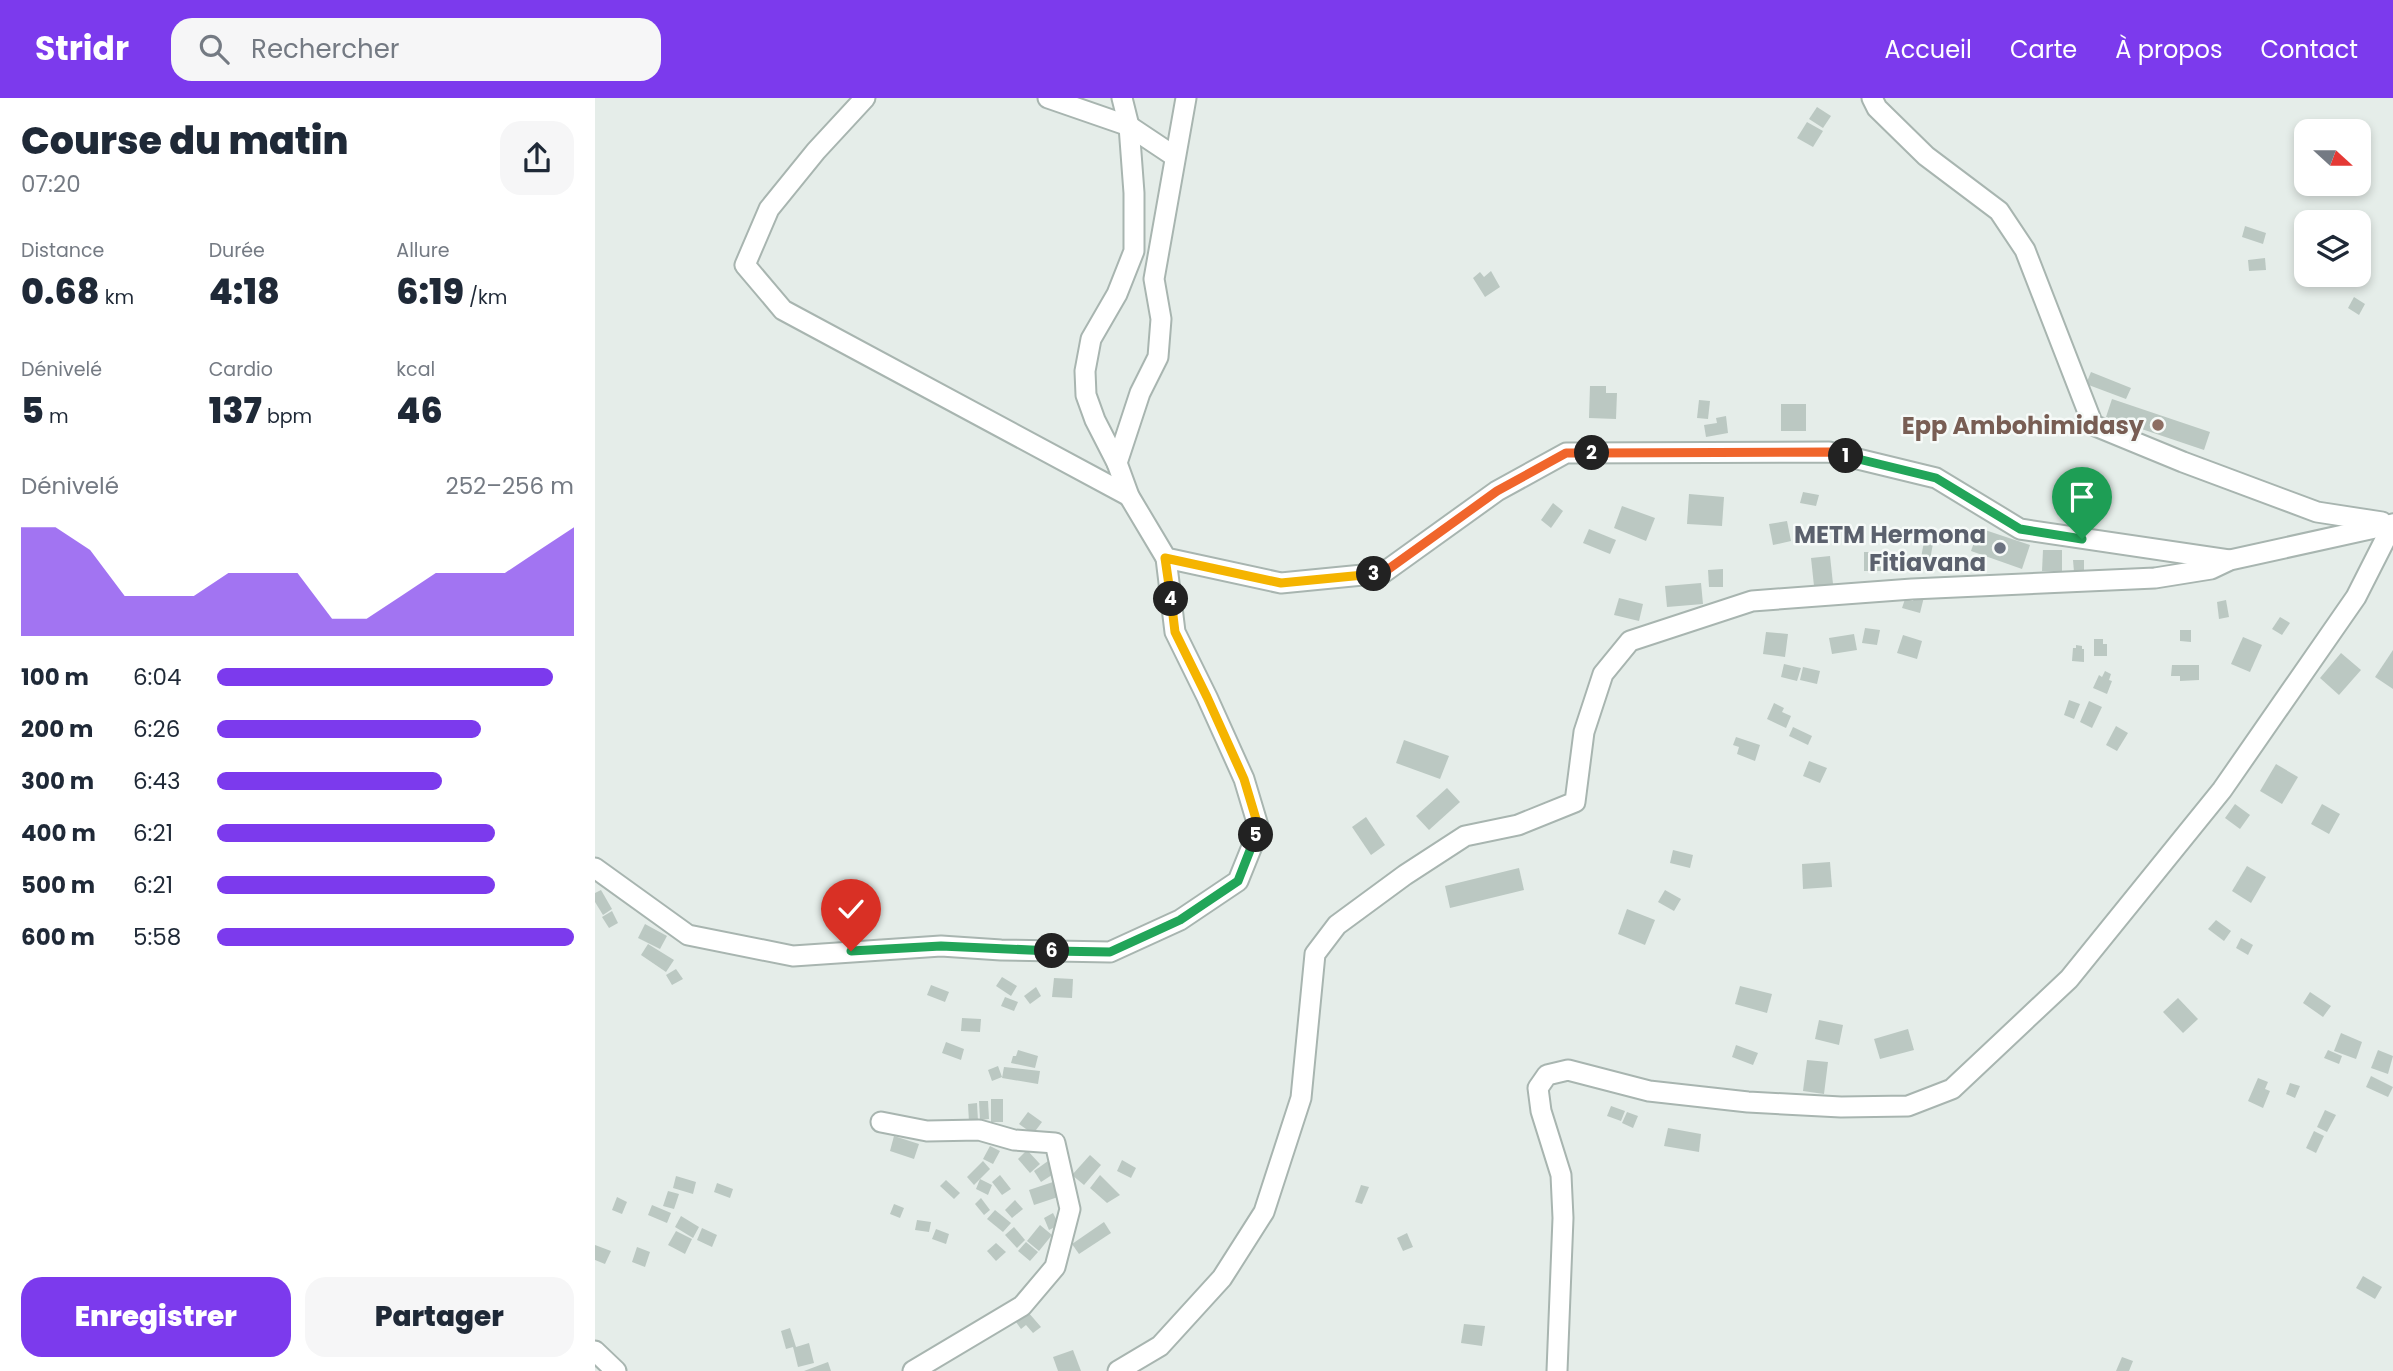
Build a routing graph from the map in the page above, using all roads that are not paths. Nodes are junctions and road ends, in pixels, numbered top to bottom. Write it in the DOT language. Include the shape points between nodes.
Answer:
graph roads {
  1 [pos="865,98"];
  2 [pos="1048,98"];
  3 [pos="1122,98"];
  4 [pos="1186,98"];
  5 [pos="1872,98"];
  6 [pos="1129,126"];
  7 [pos="1174,156"];
  8 [pos="1117,463"];
  9 [pos="1129,496"];
  10 [pos="2393,524"];
  11 [pos="1165,558"];
  12 [pos="2230,560"];
  13 [pos="595,868"];
  14 [pos="881,1122"];
  15 [pos="595,1351"];
  16 [pos="616,1371"];
  17 [pos="913,1371"];
  18 [pos="1118,1371"];
  19 [pos="1556,1371"];
  1 -- 9 [label="street" via="769,209 745,265 783,310"];
  2 -- 6 [label="street"];
  3 -- 6 [label="street"];
  4 -- 7 [label="street"];
  5 -- 12 [label="street" via="1926,156 1999,211 2025,250 2093,425 2317,512 2393,524"];
  6 -- 7 [label="street"];
  6 -- 8 [label="street" via="1134,251 1117,295 1091,339 1085,370 1086,395"];
  7 -- 8 [label="street" via="1154,279 1161,319 1158,357 1140,393"];
  8 -- 9 [label="street"];
  9 -- 11 [label="street"];
  10 -- 19 [label="street" via="2356,597 2222,790 2069,979 1952,1089 1908,1107 1841,1107 1649,1091 1567,1070 1547,1075 1538,1088 1561,1175 1563,1218"];
  11 -- 12 [label="street" via="1281,583 1383,573 1497,491 1566,453 1829,452 1936,478 2020,529"];
  11 -- 13 [label="street" via="1175,632 1244,779 1259,829 1238,881 1180,920 1110,952 941,946 793,956 688,934"];
  12 -- 18 [label="street" via="2211,569 2155,578 1752,601 1630,641 1604,674 1584,732 1576,802 1518,825 1465,836 1337,925 1315,954 1301,1098 1264,1212 1222,1278 1160,1346"];
  14 -- 17 [label="street" via="927,1131 979,1130 1014,1140 1055,1143 1070,1209 1055,1267 1022,1307"];
  15 -- 16 [label="street"];
}
